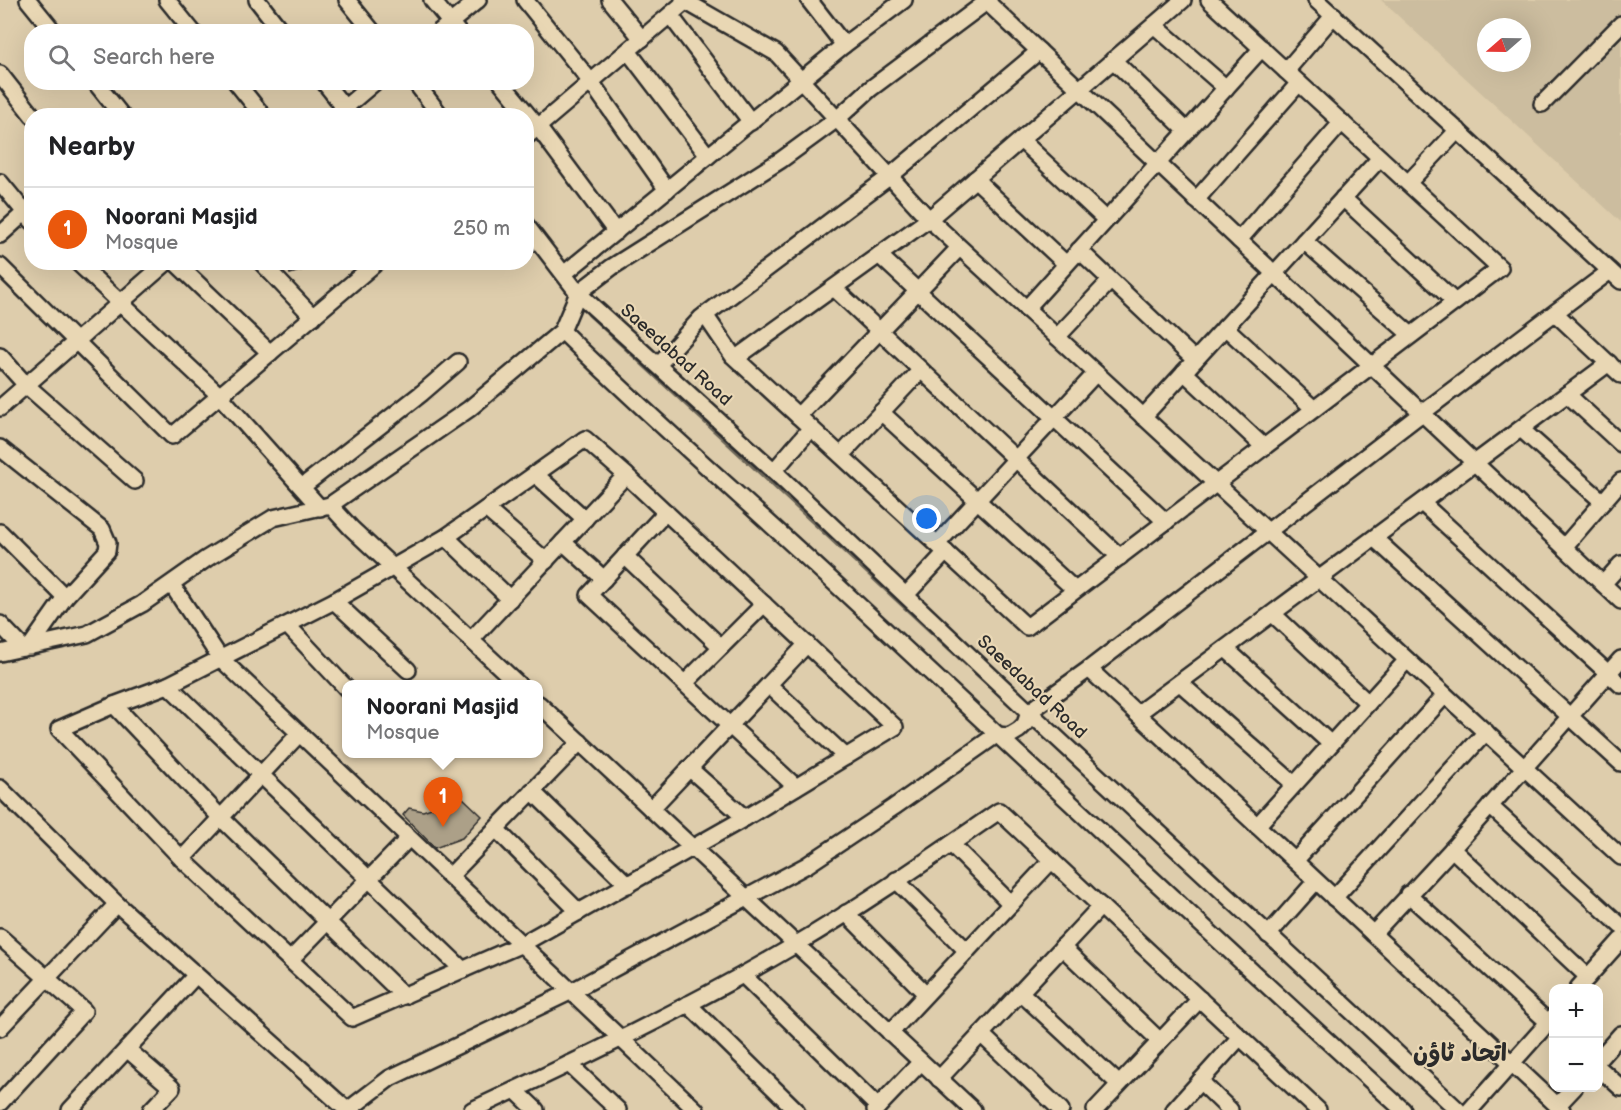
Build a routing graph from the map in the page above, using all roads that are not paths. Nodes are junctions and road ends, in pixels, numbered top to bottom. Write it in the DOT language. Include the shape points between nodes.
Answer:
graph roads {
  1 [pos="28,0"];
  2 [pos="167,0"];
  3 [pos="257,0"];
  4 [pos="347,0"];
  5 [pos="432,0"];
  6 [pos="478,0"];
  7 [pos="525,0"];
  8 [pos="610,0"];
  9 [pos="809,0"];
  10 [pos="904,0"];
  11 [pos="1183,0"];
  12 [pos="1209,0"];
  13 [pos="1316,0"];
  14 [pos="684,1"];
  15 [pos="988,1"];
  16 [pos="887,5"];
  17 [pos="670,15"];
  18 [pos="1334,15"];
  19 [pos="48,24"];
  20 [pos="187,24"];
  21 [pos="276,24"];
  22 [pos="366,24"];
  23 [pos="447,24"];
  24 [pos="453,24"];
  25 [pos="1154,24"];
  26 [pos="1621,24"];
  27 [pos="642,39"];
  28 [pos="844,45"];
  29 [pos="1262,48"];
  30 [pos="628,51"];
  31 [pos="1040,51"];
  32 [pos="1113,60"];
  33 [pos="1286,71"];
  34 [pos="0,74"];
  35 [pos="802,80"];
  36 [pos="591,82"];
  37 [pos="1299,83"];
  38 [pos="1226,88"];
  39 [pos="1080,89"];
  40 [pos="101,90"];
  41 [pos="242,90"];
  42 [pos="329,90"];
  43 [pos="367,90"];
  44 [pos="421,90"];
  45 [pos="506,90"];
  46 [pos="1542,104"];
  47 [pos="27,108"];
  48 [pos="116,108"];
  49 [pos="257,108"];
  50 [pos="341,108"];
  51 [pos="349,108"];
  52 [pos="435,108"];
  53 [pos="517,108"];
  54 [pos="837,119"];
  55 [pos="751,122"];
  56 [pos="1342,122"];
  57 [pos="534,130"];
  58 [pos="1458,130"];
  59 [pos="1187,131"];
  60 [pos="534,134"];
  61 [pos="1021,140"];
  62 [pos="708,156"];
  63 [pos="1380,158"];
  64 [pos="1158,163"];
  65 [pos="889,177"];
  66 [pos="975,179"];
  67 [pos="0,182"];
  68 [pos="1408,183"];
  69 [pos="667,190"];
  70 [pos="1343,198"];
  71 [pos="1196,200"];
  72 [pos="24,208"];
  73 [pos="24,217"];
  74 [pos="929,219"];
  75 [pos="1106,220"];
  76 [pos="616,232"];
  77 [pos="0,235"];
  78 [pos="534,235"];
  79 [pos="1239,240"];
  80 [pos="1304,241"];
  81 [pos="959,248"];
  82 [pos="1079,250"];
  83 [pos="879,255"];
  84 [pos="1066,264"];
  85 [pos="0,266"];
  86 [pos="85,270"];
  87 [pos="158,270"];
  88 [pos="183,270"];
  89 [pos="269,270"];
  90 [pos="369,270"];
  91 [pos="565,273"];
  92 [pos="1275,273"];
  93 [pos="1616,276"];
  94 [pos="1110,281"];
  95 [pos="834,288"];
  96 [pos="918,291"];
  97 [pos="578,293"];
  98 [pos="1455,302"];
  99 [pos="120,303"];
  100 [pos="1026,309"];
  101 [pos="1555,313"];
  102 [pos="705,315"];
  103 [pos="313,317"];
  104 [pos="1225,327"];
  105 [pos="562,331"];
  106 [pos="880,331"];
  107 [pos="1411,335"];
  108 [pos="1057,337"];
  109 [pos="75,342"];
  110 [pos="270,353"];
  111 [pos="0,356"];
  112 [pos="736,358"];
  113 [pos="458,362"];
  114 [pos="1609,363"];
  115 [pos="658,365"];
  116 [pos="1372,365"];
  117 [pos="1190,366"];
  118 [pos="921,370"];
  119 [pos="1096,373"];
  120 [pos="1621,375"];
  121 [pos="26,385"];
  122 [pos="1568,394"];
  123 [pos="220,396"];
  124 [pos="0,408"];
  125 [pos="1314,409"];
  126 [pos="881,412"];
  127 [pos="1422,413"];
  128 [pos="798,416"];
  129 [pos="1143,417"];
  130 [pos="1054,418"];
  131 [pos="811,428"];
  132 [pos="1521,429"];
  133 [pos="1621,444"];
  134 [pos="1264,447"];
  135 [pos="0,448"];
  136 [pos="841,455"];
  137 [pos="1016,459"];
  138 [pos="1475,463"];
  139 [pos="774,471"];
  140 [pos="535,474"];
  141 [pos="626,475"];
  142 [pos="135,481"];
  143 [pos="1621,481"];
  144 [pos="1216,483"];
  145 [pos="303,486"];
  146 [pos="977,501"];
  147 [pos="1603,502"];
  148 [pos="1422,503"];
  149 [pos="325,506"];
  150 [pos="486,509"];
  151 [pos="666,512"];
  152 [pos="585,519"];
  153 [pos="1166,522"];
  154 [pos="1268,531"];
  155 [pos="0,532"];
  156 [pos="446,537"];
  157 [pos="1374,538"];
  158 [pos="563,542"];
  159 [pos="1564,547"];
  160 [pos="941,548"];
  161 [pos="625,556"];
  162 [pos="1120,557"];
  163 [pos="546,561"];
  164 [pos="1621,564"];
  165 [pos="394,568"];
  166 [pos="604,579"];
  167 [pos="1319,579"];
  168 [pos="1603,584"];
  169 [pos="172,585"];
  170 [pos="1075,590"];
  171 [pos="906,595"];
  172 [pos="65,597"];
  173 [pos="510,599"];
  174 [pos="1621,601"];
  175 [pos="334,602"];
  176 [pos="764,604"];
  177 [pos="1273,614"];
  178 [pos="0,624"];
  179 [pos="288,626"];
  180 [pos="471,640"];
  181 [pos="807,644"];
  182 [pos="26,647"];
  183 [pos="721,647"];
  184 [pos="1226,649"];
  185 [pos="0,653"];
  186 [pos="220,658"];
  187 [pos="1621,659"];
  188 [pos="1407,660"];
  189 [pos="1089,669"];
  190 [pos="408,670"];
  191 [pos="1608,673"];
  192 [pos="514,680"];
  193 [pos="1180,683"];
  194 [pos="342,684"];
  195 [pos="685,684"];
  196 [pos="168,685"];
  197 [pos="769,685"];
  198 [pos="1621,685"];
  199 [pos="1445,695"];
  200 [pos="1368,703"];
  201 [pos="114,705"];
  202 [pos="543,708"];
  203 [pos="1029,712"];
  204 [pos="1137,714"];
  205 [pos="1570,717"];
  206 [pos="730,725"];
  207 [pos="1486,732"];
  208 [pos="299,734"];
  209 [pos="996,735"];
  210 [pos="580,742"];
  211 [pos="1331,744"];
  212 [pos="846,757"];
  213 [pos="1621,764"];
  214 [pos="1524,767"];
  215 [pos="690,768"];
  216 [pos="260,776"];
  217 [pos="1294,784"];
  218 [pos="796,787"];
  219 [pos="0,788"];
  220 [pos="532,791"];
  221 [pos="1490,806"];
  222 [pos="651,809"];
  223 [pos="221,818"];
  224 [pos="745,818"];
  225 [pos="1257,826"];
  226 [pos="495,829"];
  227 [pos="409,838"];
  228 [pos="951,844"];
  229 [pos="692,848"];
  230 [pos="1452,849"];
  231 [pos="1621,856"];
  232 [pos="182,859"];
  233 [pos="1052,860"];
  234 [pos="1295,861"];
  235 [pos="450,876"];
  236 [pos="369,880"];
  237 [pos="896,880"];
  238 [pos="1316,881"];
  239 [pos="628,885"];
  240 [pos="1408,894"];
  241 [pos="746,898"];
  242 [pos="1334,898"];
  243 [pos="117,904"];
  244 [pos="1011,904"];
  245 [pos="1101,906"];
  246 [pos="579,912"];
  247 [pos="846,913"];
  248 [pos="328,922"];
  249 [pos="1621,926"];
  250 [pos="1372,934"];
  251 [pos="1268,935"];
  252 [pos="0,937"];
  253 [pos="1621,940"];
  254 [pos="522,944"];
  255 [pos="796,945"];
  256 [pos="1062,947"];
  257 [pos="967,951"];
  258 [pos="291,960"];
  259 [pos="462,970"];
  260 [pos="196,975"];
  261 [pos="743,975"];
  262 [pos="46,979"];
  263 [pos="1583,983"];
  264 [pos="572,992"];
  265 [pos="1020,992"];
  266 [pos="926,994"];
  267 [pos="404,996"];
  268 [pos="1200,999"];
  269 [pos="688,1004"];
  270 [pos="4,1017"];
  271 [pos="1549,1017"];
  272 [pos="1549,1021"];
  273 [pos="890,1033"];
  274 [pos="981,1034"];
  275 [pos="1621,1034"];
  276 [pos="1240,1037"];
  277 [pos="622,1039"];
  278 [pos="1160,1041"];
  279 [pos="127,1049"];
  280 [pos="1603,1055"];
  281 [pos="921,1062"];
  282 [pos="1512,1063"];
  283 [pos="569,1064"];
  284 [pos="1603,1071"];
  285 [pos="939,1079"];
  286 [pos="1200,1081"];
  287 [pos="1119,1084"];
  288 [pos="1621,1088"];
  289 [pos="515,1090"];
  290 [pos="1571,1092"];
  291 [pos="0,1103"];
  292 [pos="1559,1108"];
  293 [pos="877,1109"];
  294 [pos="70,1110"];
  295 [pos="151,1110"];
  296 [pos="347,1110"];
  297 [pos="471,1110"];
  298 [pos="536,1110"];
  299 [pos="618,1110"];
  300 [pos="696,1110"];
  301 [pos="796,1110"];
  302 [pos="973,1110"];
  303 [pos="1061,1110"];
  304 [pos="1095,1110"];
  305 [pos="1174,1110"];
  306 [pos="1230,1110"];
  307 [pos="1318,1110"];
  308 [pos="1404,1110"];
  309 [pos="1458,1110"];
  310 [pos="1470,1110"];
  1 -- 19 [label="street"];
  2 -- 20 [label="street"];
  3 -- 21 [label="street"];
  4 -- 22 [label="street"];
  5 -- 23 [label="street"];
  6 -- 24 [label="street"];
  7 -- 36 [label="street"];
  8 -- 27 [label="street"];
  9 -- 28 [label="street"];
  10 -- 16 [label="street"];
  11 -- 25 [label="street"];
  12 -- 29 [label="street"];
  13 -- 18 [label="street"];
  14 -- 17 [label="street"];
  14 -- 35 [label="street" via="776,53"];
  15 -- 31 [label="street"];
  15 -- 54 [label="street" via="870,89"];
  16 -- 28 [label="street"];
  17 -- 27 [label="street"];
  17 -- 55 [label="street"];
  18 -- 33 [label="street"];
  18 -- 58 [label="street"];
  25 -- 32 [label="street"];
  25 -- 38 [label="street"];
  26 -- 46 [label="street"];
  27 -- 30 [label="street"];
  28 -- 35 [label="street"];
  29 -- 33 [label="street"];
  29 -- 38 [label="street"];
  30 -- 36 [label="street"];
  30 -- 62 [label="street"];
  31 -- 39 [label="street"];
  31 -- 65 [label="street"];
  32 -- 39 [label="street"];
  32 -- 59 [label="street"];
  33 -- 37 [label="street"];
  34 -- 47 [label="street"];
  35 -- 54 [label="street"];
  35 -- 55 [label="street"];
  36 -- 57 [label="street"];
  36 -- 69 [label="street"];
  37 -- 56 [label="street"];
  37 -- 71 [label="street"];
  38 -- 59 [label="street"];
  39 -- 61 [label="street"];
  39 -- 64 [label="street"];
  40 -- 48 [label="street"];
  41 -- 49 [label="street"];
  42 -- 50 [label="street"];
  43 -- 51 [label="street"];
  44 -- 52 [label="street"];
  45 -- 53 [label="street"];
  54 -- 65 [label="street"];
  54 -- 97 [label="street"];
  55 -- 62 [label="street"];
  56 -- 63 [label="street"];
  56 -- 79 [label="street"];
  58 -- 68 [label="street"];
  58 -- 93 [label="street"];
  59 -- 64 [label="street"];
  60 -- 76 [label="street"];
  61 -- 66 [label="street"];
  61 -- 75 [label="street"];
  62 -- 69 [label="street"];
  63 -- 68 [label="street"];
  63 -- 70 [label="street"];
  64 -- 71 [label="street"];
  64 -- 75 [label="street"];
  65 -- 74 [label="street"];
  65 -- 102 [label="street"];
  66 -- 74 [label="street"];
  66 -- 84 [label="street"];
  67 -- 72 [label="street"];
  68 -- 98 [label="street" via="1500,268"];
  69 -- 76 [label="street"];
  70 -- 80 [label="street"];
  70 -- 98 [label="street"];
  71 -- 79 [label="street"];
  73 -- 77 [label="street"];
  74 -- 81 [label="street"];
  74 -- 83 [label="street"];
  75 -- 82 [label="street"];
  76 -- 91 [label="street"];
  78 -- 91 [label="street, Saeedabad Road"];
  79 -- 92 [label="street"];
  80 -- 92 [label="street"];
  80 -- 107 [label="street"];
  81 -- 96 [label="street"];
  81 -- 100 [label="street"];
  82 -- 84 [label="street"];
  82 -- 94 [label="street"];
  83 -- 95 [label="street"];
  83 -- 96 [label="street"];
  84 -- 100 [label="street"];
  85 -- 109 [label="street"];
  86 -- 99 [label="street"];
  87 -- 99 [label="street"];
  88 -- 110 [label="street"];
  89 -- 103 [label="street"];
  90 -- 103 [label="street"];
  91 -- 97 [label="street, Saeedabad Road"];
  92 -- 104 [label="street"];
  92 -- 116 [label="street"];
  93 -- 101 [label="street"];
  94 -- 108 [label="street"];
  94 -- 117 [label="street"];
  95 -- 106 [label="street"];
  95 -- 112 [label="street"];
  96 -- 106 [label="street"];
  96 -- 130 [label="street"];
  97 -- 105 [label="street"];
  97 -- 115 [label="street, Saeedabad Road"];
  98 -- 107 [label="street"];
  99 -- 109 [label="street"];
  99 -- 123 [label="street"];
  100 -- 108 [label="street"];
  101 -- 114 [label="street"];
  101 -- 127 [label="street"];
  102 -- 112 [label="street"];
  102 -- 115 [label="street"];
  103 -- 110 [label="street"];
  104 -- 117 [label="street"];
  104 -- 125 [label="street"];
  105 -- 149 [label="street" via="469,409"];
  105 -- 209 [label="street"];
  106 -- 118 [label="street"];
  106 -- 128 [label="street"];
  107 -- 116 [label="street"];
  108 -- 119 [label="street"];
  109 -- 121 [label="street"];
  109 -- 123 [label="street" via="172,436"];
  110 -- 123 [label="street"];
  111 -- 121 [label="street"];
  112 -- 128 [label="street"];
  113 -- 145 [label="street"];
  114 -- 120 [label="street"];
  114 -- 122 [label="street"];
  115 -- 139 [label="street, Saeedabad Road"];
  116 -- 125 [label="street"];
  116 -- 127 [label="street"];
  117 -- 129 [label="street"];
  117 -- 134 [label="street"];
  118 -- 126 [label="street"];
  118 -- 137 [label="street"];
  119 -- 129 [label="street"];
  119 -- 130 [label="street"];
  121 -- 124 [label="street"];
  121 -- 142 [label="street"];
  122 -- 132 [label="street"];
  122 -- 133 [label="street"];
  123 -- 145 [label="street"];
  125 -- 134 [label="street"];
  126 -- 136 [label="street"];
  126 -- 146 [label="street"];
  127 -- 138 [label="street"];
  127 -- 154 [label="street"];
  128 -- 131 [label="street"];
  129 -- 144 [label="street"];
  130 -- 137 [label="street"];
  130 -- 153 [label="street"];
  131 -- 136 [label="street"];
  131 -- 139 [label="street"];
  132 -- 138 [label="street"];
  132 -- 147 [label="street"];
  134 -- 144 [label="street"];
  135 -- 172 [label="street" via="102,529 107,551"];
  136 -- 160 [label="street"];
  137 -- 146 [label="street"];
  137 -- 162 [label="street"];
  138 -- 148 [label="street"];
  138 -- 159 [label="street"];
  139 -- 171 [label="street, Saeedabad Road"];
  140 -- 141 [label="street" via="585,439"];
  140 -- 150 [label="street"];
  140 -- 152 [label="street"];
  141 -- 151 [label="street"];
  141 -- 152 [label="street"];
  143 -- 147 [label="street"];
  144 -- 153 [label="street"];
  144 -- 154 [label="street"];
  145 -- 149 [label="street"];
  146 -- 160 [label="street"];
  146 -- 170 [label="street"];
  147 -- 159 [label="street"];
  148 -- 157 [label="street"];
  148 -- 191 [label="street"];
  149 -- 165 [label="street"];
  149 -- 169 [label="street" via="273,518"];
  150 -- 156 [label="street"];
  150 -- 163 [label="street"];
  151 -- 161 [label="street"];
  151 -- 176 [label="street"];
  152 -- 158 [label="street"];
  153 -- 162 [label="street"];
  154 -- 167 [label="street"];
  154 -- 189 [label="street"];
  155 -- 172 [label="street"];
  156 -- 165 [label="street"];
  156 -- 173 [label="street"];
  157 -- 167 [label="street"];
  157 -- 205 [label="street"];
  158 -- 163 [label="street"];
  158 -- 166 [label="street"];
  159 -- 168 [label="street"];
  160 -- 170 [label="street" via="1027,627"];
  160 -- 171 [label="street"];
  161 -- 166 [label="street"];
  161 -- 183 [label="street"];
  162 -- 170 [label="street"];
  163 -- 173 [label="street"];
  164 -- 168 [label="street"];
  165 -- 175 [label="street"];
  165 -- 180 [label="street"];
  166 -- 195 [label="street" via="589,595"];
  167 -- 177 [label="street"];
  167 -- 188 [label="street"];
  168 -- 174 [label="street"];
  169 -- 182 [label="street" via="87,634"];
  169 -- 186 [label="street"];
  171 -- 203 [label="street, Saeedabad Road"];
  172 -- 182 [label="street"];
  173 -- 180 [label="street"];
  175 -- 179 [label="street"];
  175 -- 190 [label="street"];
  176 -- 181 [label="street"];
  176 -- 183 [label="street"];
  177 -- 184 [label="street"];
  177 -- 200 [label="street"];
  178 -- 182 [label="street"];
  179 -- 186 [label="street"];
  179 -- 194 [label="street"];
  180 -- 192 [label="street"];
  181 -- 197 [label="street"];
  181 -- 212 [label="street" via="895,727"];
  182 -- 185 [label="street"];
  183 -- 195 [label="street"];
  184 -- 193 [label="street"];
  184 -- 211 [label="street"];
  186 -- 196 [label="street"];
  186 -- 208 [label="street"];
  187 -- 191 [label="street"];
  188 -- 199 [label="street"];
  188 -- 200 [label="street"];
  189 -- 203 [label="street"];
  189 -- 204 [label="street"];
  191 -- 198 [label="street"];
  191 -- 205 [label="street"];
  193 -- 204 [label="street"];
  193 -- 217 [label="street"];
  195 -- 206 [label="street"];
  196 -- 201 [label="street"];
  196 -- 216 [label="street"];
  197 -- 206 [label="street"];
  197 -- 212 [label="street"];
  199 -- 207 [label="street"];
  199 -- 234 [label="street"];
  200 -- 211 [label="street"];
  201 -- 223 [label="street"];
  201 -- 232 [label="street" via="59,729"];
  202 -- 210 [label="street"];
  203 -- 209 [label="street" via="1019,730 1009,736"];
  203 -- 251 [label="street, Saeedabad Road"];
  204 -- 225 [label="street"];
  205 -- 213 [label="street"];
  205 -- 214 [label="street"];
  206 -- 215 [label="street"];
  206 -- 218 [label="street"];
  207 -- 214 [label="street"];
  207 -- 242 [label="street"];
  208 -- 216 [label="street"];
  208 -- 227 [label="street"];
  209 -- 241 [label="street" via="807,865"];
  209 -- 308 [label="street"];
  210 -- 220 [label="street"];
  210 -- 222 [label="street"];
  211 -- 217 [label="street"];
  212 -- 218 [label="street"];
  214 -- 221 [label="street"];
  214 -- 231 [label="street"];
  215 -- 222 [label="street"];
  215 -- 224 [label="street"];
  216 -- 223 [label="street"];
  216 -- 236 [label="street"];
  217 -- 225 [label="street"];
  218 -- 224 [label="street"];
  219 -- 243 [label="street"];
  220 -- 226 [label="street"];
  220 -- 239 [label="street"];
  221 -- 230 [label="street"];
  221 -- 249 [label="street"];
  222 -- 229 [label="street"];
  223 -- 232 [label="street"];
  223 -- 248 [label="street"];
  224 -- 229 [label="street"];
  225 -- 234 [label="street"];
  226 -- 235 [label="street"];
  226 -- 246 [label="street"];
  227 -- 235 [label="street"];
  227 -- 236 [label="street"];
  228 -- 233 [label="street" via="999,811"];
  228 -- 237 [label="street"];
  228 -- 244 [label="street"];
  229 -- 239 [label="street"];
  229 -- 241 [label="street"];
  230 -- 240 [label="street"];
  230 -- 263 [label="street"];
  232 -- 258 [label="street"];
  233 -- 244 [label="street"];
  233 -- 245 [label="street"];
  234 -- 238 [label="street"];
  235 -- 254 [label="street"];
  236 -- 248 [label="street"];
  236 -- 259 [label="street"];
  237 -- 247 [label="street"];
  237 -- 257 [label="street"];
  238 -- 242 [label="street"];
  238 -- 251 [label="street"];
  239 -- 246 [label="street"];
  240 -- 250 [label="street"];
  240 -- 271 [label="street"];
  241 -- 255 [label="street"];
  241 -- 264 [label="street"];
  242 -- 250 [label="street"];
  243 -- 260 [label="street"];
  243 -- 262 [label="street"];
  244 -- 257 [label="street"];
  245 -- 256 [label="street"];
  245 -- 268 [label="street"];
  246 -- 254 [label="street"];
  247 -- 255 [label="street"];
  247 -- 266 [label="street"];
  248 -- 258 [label="street"];
  248 -- 267 [label="street"];
  250 -- 282 [label="street"];
  251 -- 309 [label="street, Saeedabad Road"];
  252 -- 262 [label="street"];
  253 -- 263 [label="street"];
  254 -- 259 [label="street"];
  254 -- 264 [label="street"];
  255 -- 261 [label="street"];
  255 -- 273 [label="street"];
  256 -- 265 [label="street"];
  256 -- 278 [label="street"];
  257 -- 266 [label="street"];
  258 -- 267 [label="street" via="352,1018"];
  259 -- 267 [label="street"];
  260 -- 279 [label="street"];
  260 -- 296 [label="street"];
  261 -- 269 [label="street"];
  261 -- 293 [label="street"];
  262 -- 270 [label="street"];
  262 -- 291 [label="street" via="84,1011"];
  264 -- 277 [label="street"];
  264 -- 296 [label="street" via="390,1078"];
  265 -- 274 [label="street"];
  265 -- 287 [label="street"];
  266 -- 273 [label="street"];
  268 -- 276 [label="street"];
  268 -- 278 [label="street"];
  269 -- 277 [label="street"];
  269 -- 301 [label="street"];
  272 -- 282 [label="street"];
  273 -- 281 [label="street"];
  274 -- 285 [label="street"];
  274 -- 303 [label="street"];
  275 -- 280 [label="street"];
  276 -- 286 [label="street"];
  276 -- 307 [label="street"];
  277 -- 283 [label="street"];
  277 -- 300 [label="street"];
  278 -- 287 [label="street"];
  279 -- 294 [label="street"];
  279 -- 295 [label="street" via="172,1088"];
  281 -- 285 [label="street"];
  281 -- 293 [label="street"];
  282 -- 292 [label="street"];
  282 -- 310 [label="street"];
  283 -- 289 [label="street"];
  283 -- 299 [label="street"];
  284 -- 288 [label="street"];
  285 -- 302 [label="street"];
  286 -- 305 [label="street"];
  286 -- 306 [label="street"];
  287 -- 304 [label="street"];
  289 -- 297 [label="street"];
  289 -- 298 [label="street"];
  290 -- 292 [label="street"];
}
